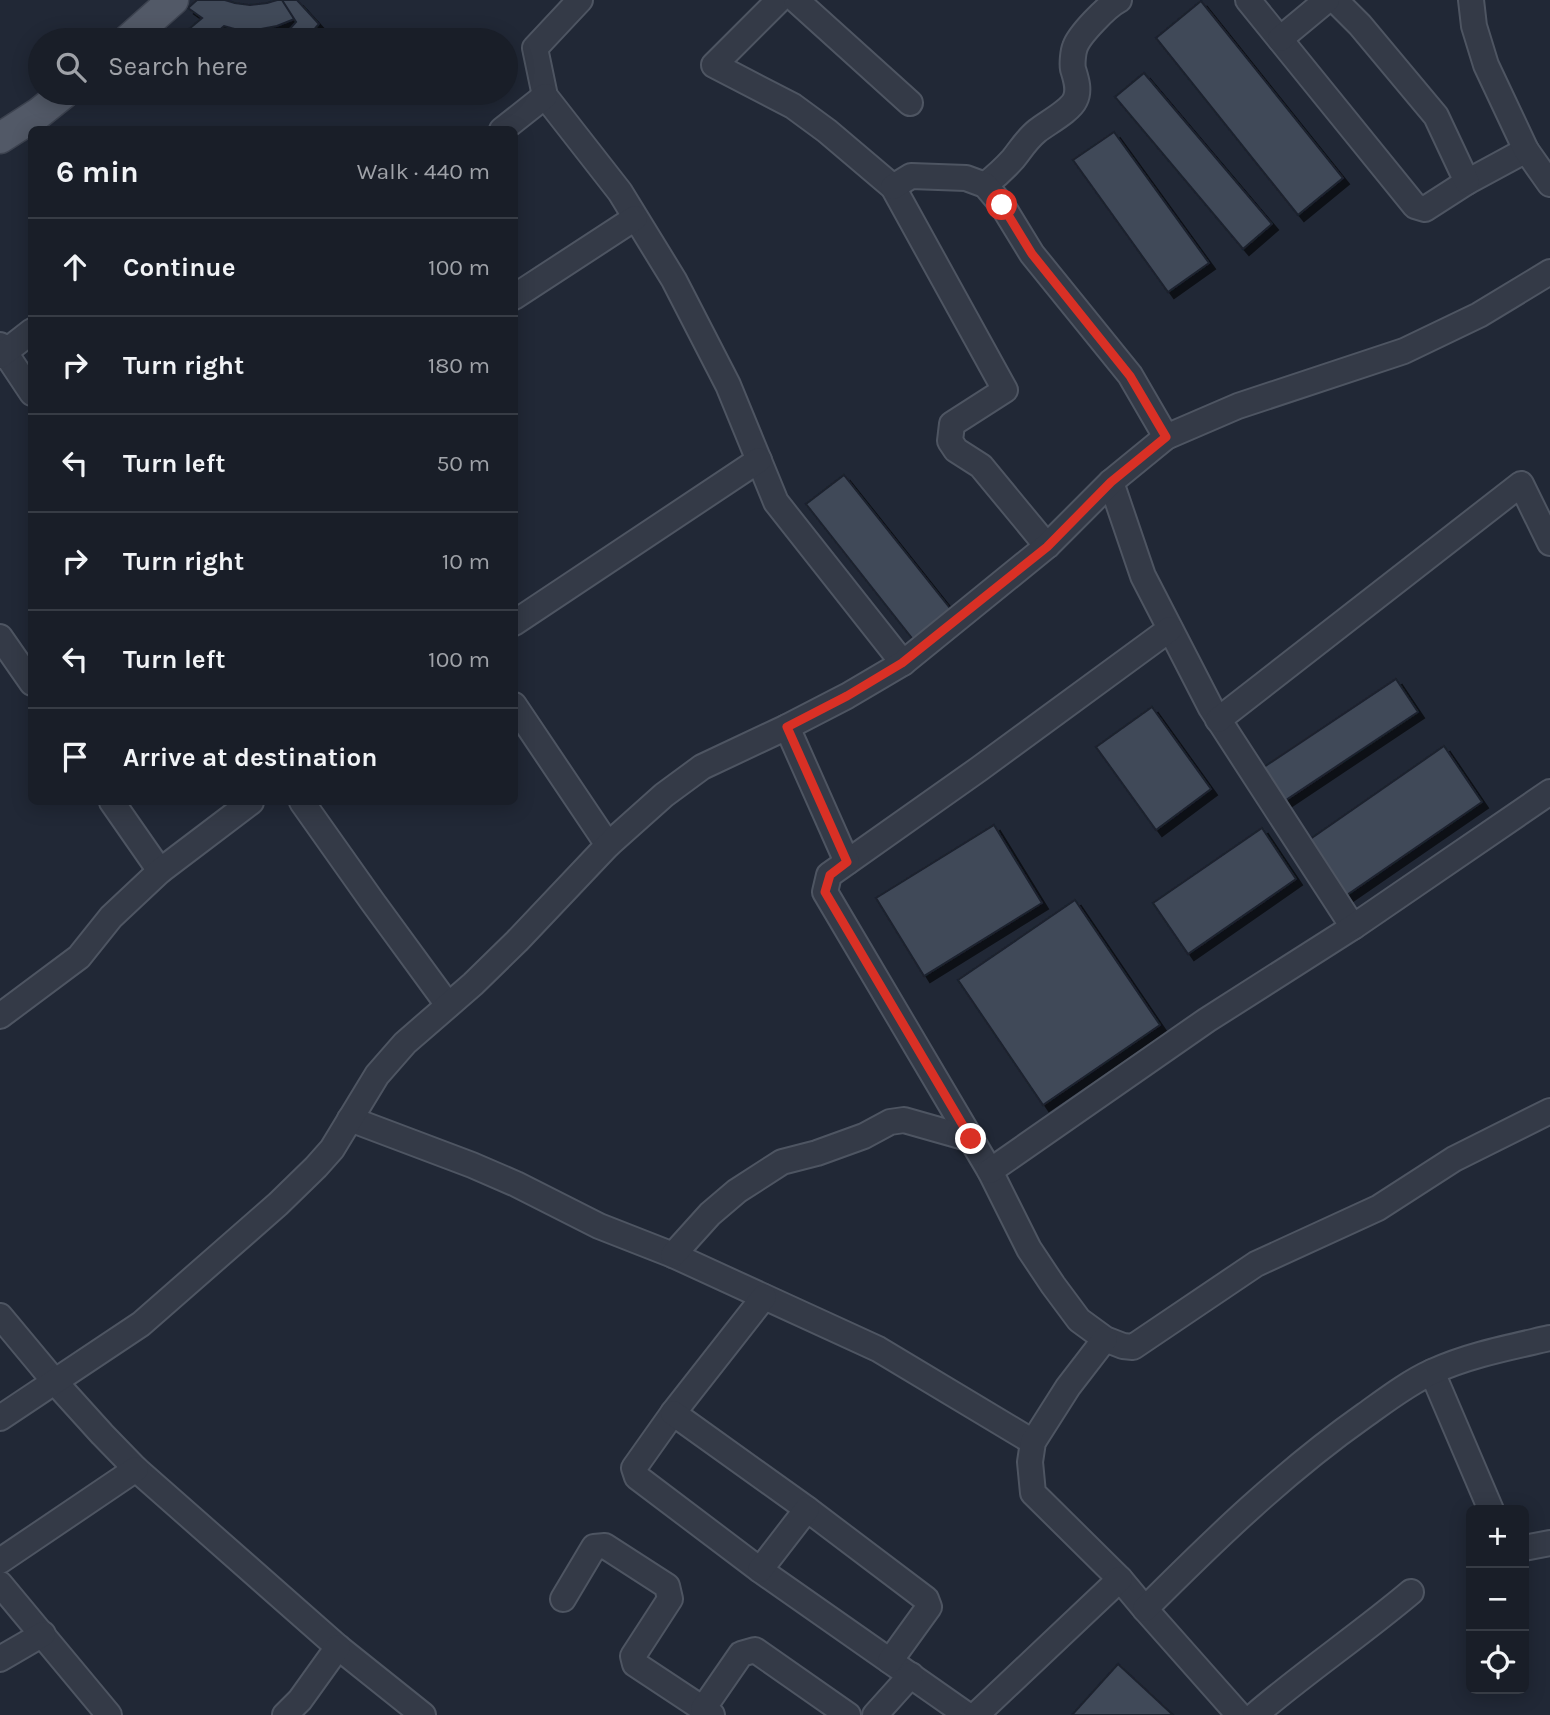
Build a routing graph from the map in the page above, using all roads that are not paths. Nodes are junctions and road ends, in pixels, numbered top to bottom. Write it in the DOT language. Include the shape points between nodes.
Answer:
graph roads {
  1 [pos="173,0"];
  2 [pos="580,0"];
  3 [pos="779,0"];
  4 [pos="796,0"];
  5 [pos="1119,0"];
  6 [pos="1248,0"];
  7 [pos="1327,0"];
  8 [pos="1335,0"];
  9 [pos="1471,0"];
  10 [pos="142,28"];
  11 [pos="1280,38"];
  12 [pos="545,96"];
  13 [pos="909,103"];
  14 [pos="49,105"];
  15 [pos="507,126"];
  16 [pos="0,138"];
  17 [pos="1526,150"];
  18 [pos="1467,182"];
  19 [pos="1550,184"];
  20 [pos="985,185"];
  21 [pos="894,187"];
  22 [pos="635,218"];
  23 [pos="1550,272"];
  24 [pos="518,294"];
  25 [pos="28,334"];
  26 [pos="1,351"];
  27 [pos="28,388"];
  28 [pos="1166,437"];
  29 [pos="759,460"];
  30 [pos="1111,482"];
  31 [pos="1550,543"];
  32 [pos="1047,547"];
  33 [pos="518,620"];
  34 [pos="1170,629"];
  35 [pos="0,637"];
  36 [pos="902,663"];
  37 [pos="28,677"];
  38 [pos="518,711"];
  39 [pos="1218,720"];
  40 [pos="787,727"];
  41 [pos="1550,792"];
  42 [pos="114,805"];
  43 [pos="247,805"];
  44 [pos="304,805"];
  45 [pos="608,845"];
  46 [pos="847,862"];
  47 [pos="160,871"];
  48 [pos="1353,927"];
  49 [pos="448,1005"];
  50 [pos="0,1016"];
  51 [pos="1550,1111"];
  52 [pos="350,1119"];
  53 [pos="971,1139"];
  54 [pos="990,1171"];
  55 [pos="673,1255"];
  56 [pos="764,1297"];
  57 [pos="0,1316"];
  58 [pos="1550,1338"];
  59 [pos="1105,1339"];
  60 [pos="1432,1372"];
  61 [pos="55,1382"];
  62 [pos="673,1413"];
  63 [pos="0,1418"];
  64 [pos="1033,1442"];
  65 [pos="136,1469"];
  66 [pos="1490,1505"];
  67 [pos="807,1508"];
  68 [pos="1550,1543"];
  69 [pos="1529,1547"];
  70 [pos="0,1561"];
  71 [pos="760,1570"];
  72 [pos="1120,1579"];
  73 [pos="0,1584"];
  74 [pos="1411,1592"];
  75 [pos="563,1600"];
  76 [pos="1145,1609"];
  77 [pos="43,1634"];
  78 [pos="338,1647"];
  79 [pos="0,1659"];
  80 [pos="890,1661"];
  81 [pos="911,1675"];
  82 [pos="708,1712"];
  83 [pos="109,1715"];
  84 [pos="285,1715"];
  85 [pos="423,1715"];
  86 [pos="848,1715"];
  87 [pos="875,1715"];
  88 [pos="967,1715"];
  89 [pos="976,1715"];
  90 [pos="1239,1715"];
  91 [pos="1255,1715"];
  1 -- 10 [label="main road"];
  2 -- 12 [label="street" via="535,48"];
  3 -- 21 [label="street" via="714,65 793,106"];
  4 -- 13 [label="street"];
  5 -- 20 [label="street" via="1075,46 1078,94 1074,104 1035,132"];
  6 -- 11 [label="street"];
  7 -- 11 [label="street"];
  8 -- 18 [label="street" via="1436,117"];
  9 -- 17 [label="street" via="1486,65"];
  11 -- 18 [label="street" via="1415,206 1425,209"];
  12 -- 15 [label="street"];
  12 -- 22 [label="street"];
  14 -- 16 [label="main road"];
  17 -- 18 [label="street"];
  17 -- 19 [label="street"];
  20 -- 21 [label="street" via="966,178 911,176"];
  20 -- 28 [label="street" via="1032,254 1130,376"];
  21 -- 32 [label="street" via="1005,390 952,424 950,441 981,466"];
  22 -- 24 [label="street"];
  22 -- 29 [label="street" via="674,280 728,385"];
  23 -- 28 [label="street" via="1479,315 1404,351 1238,406"];
  25 -- 26 [label="street"];
  26 -- 27 [label="street"];
  28 -- 30 [label="street"];
  29 -- 33 [label="street"];
  29 -- 36 [label="street" via="776,502"];
  30 -- 32 [label="street"];
  30 -- 34 [label="street" via="1143,576"];
  31 -- 39 [label="street" via="1521,484"];
  32 -- 36 [label="street"];
  34 -- 39 [label="street"];
  34 -- 46 [label="street"];
  35 -- 37 [label="street"];
  36 -- 40 [label="street"];
  38 -- 45 [label="street"];
  39 -- 48 [label="street"];
  40 -- 45 [label="street" via="702,767"];
  40 -- 46 [label="street"];
  41 -- 48 [label="street"];
  42 -- 47 [label="street"];
  43 -- 47 [label="street"];
  44 -- 49 [label="street"];
  45 -- 49 [label="street" via="517,941"];
  46 -- 53 [label="street" via="830,875 825,892"];
  47 -- 50 [label="street" via="111,917 79,957"];
  48 -- 54 [label="street" via="1207,1020"];
  49 -- 52 [label="street" via="377,1075"];
  51 -- 59 [label="street" via="1454,1159 1378,1208 1256,1264 1133,1347"];
  52 -- 55 [label="street" via="472,1165 599,1226"];
  52 -- 61 [label="street" via="316,1167 228,1249 141,1324"];
  53 -- 54 [label="street"];
  53 -- 55 [label="street" via="904,1120 782,1162 710,1214"];
  54 -- 59 [label="street" via="1053,1286 1079,1320"];
  55 -- 56 [label="street"];
  56 -- 62 [label="street"];
  56 -- 64 [label="street" via="878,1349"];
  57 -- 61 [label="street"];
  58 -- 60 [label="street"];
  59 -- 64 [label="street"];
  60 -- 66 [label="street"];
  60 -- 76 [label="street" via="1321,1446 1220,1534"];
  61 -- 63 [label="street"];
  61 -- 65 [label="street"];
  62 -- 67 [label="street"];
  62 -- 71 [label="street" via="634,1468 636,1478"];
  64 -- 72 [label="street" via="1033,1493"];
  65 -- 70 [label="street"];
  65 -- 78 [label="street"];
  67 -- 71 [label="street"];
  67 -- 80 [label="street" via="926,1599 929,1608"];
  68 -- 69 [label="street"];
  71 -- 80 [label="street"];
  72 -- 76 [label="street"];
  72 -- 89 [label="street"];
  73 -- 77 [label="street"];
  74 -- 91 [label="street"];
  75 -- 82 [label="street" via="594,1547 605,1546 667,1586 670,1599 633,1656 635,1664"];
  76 -- 90 [label="street"];
  77 -- 79 [label="street"];
  77 -- 83 [label="street"];
  78 -- 84 [label="street"];
  78 -- 85 [label="street"];
  80 -- 81 [label="street"];
  81 -- 87 [label="street"];
  81 -- 88 [label="street"];
  82 -- 86 [label="street" via="741,1654 755,1650"];
}
